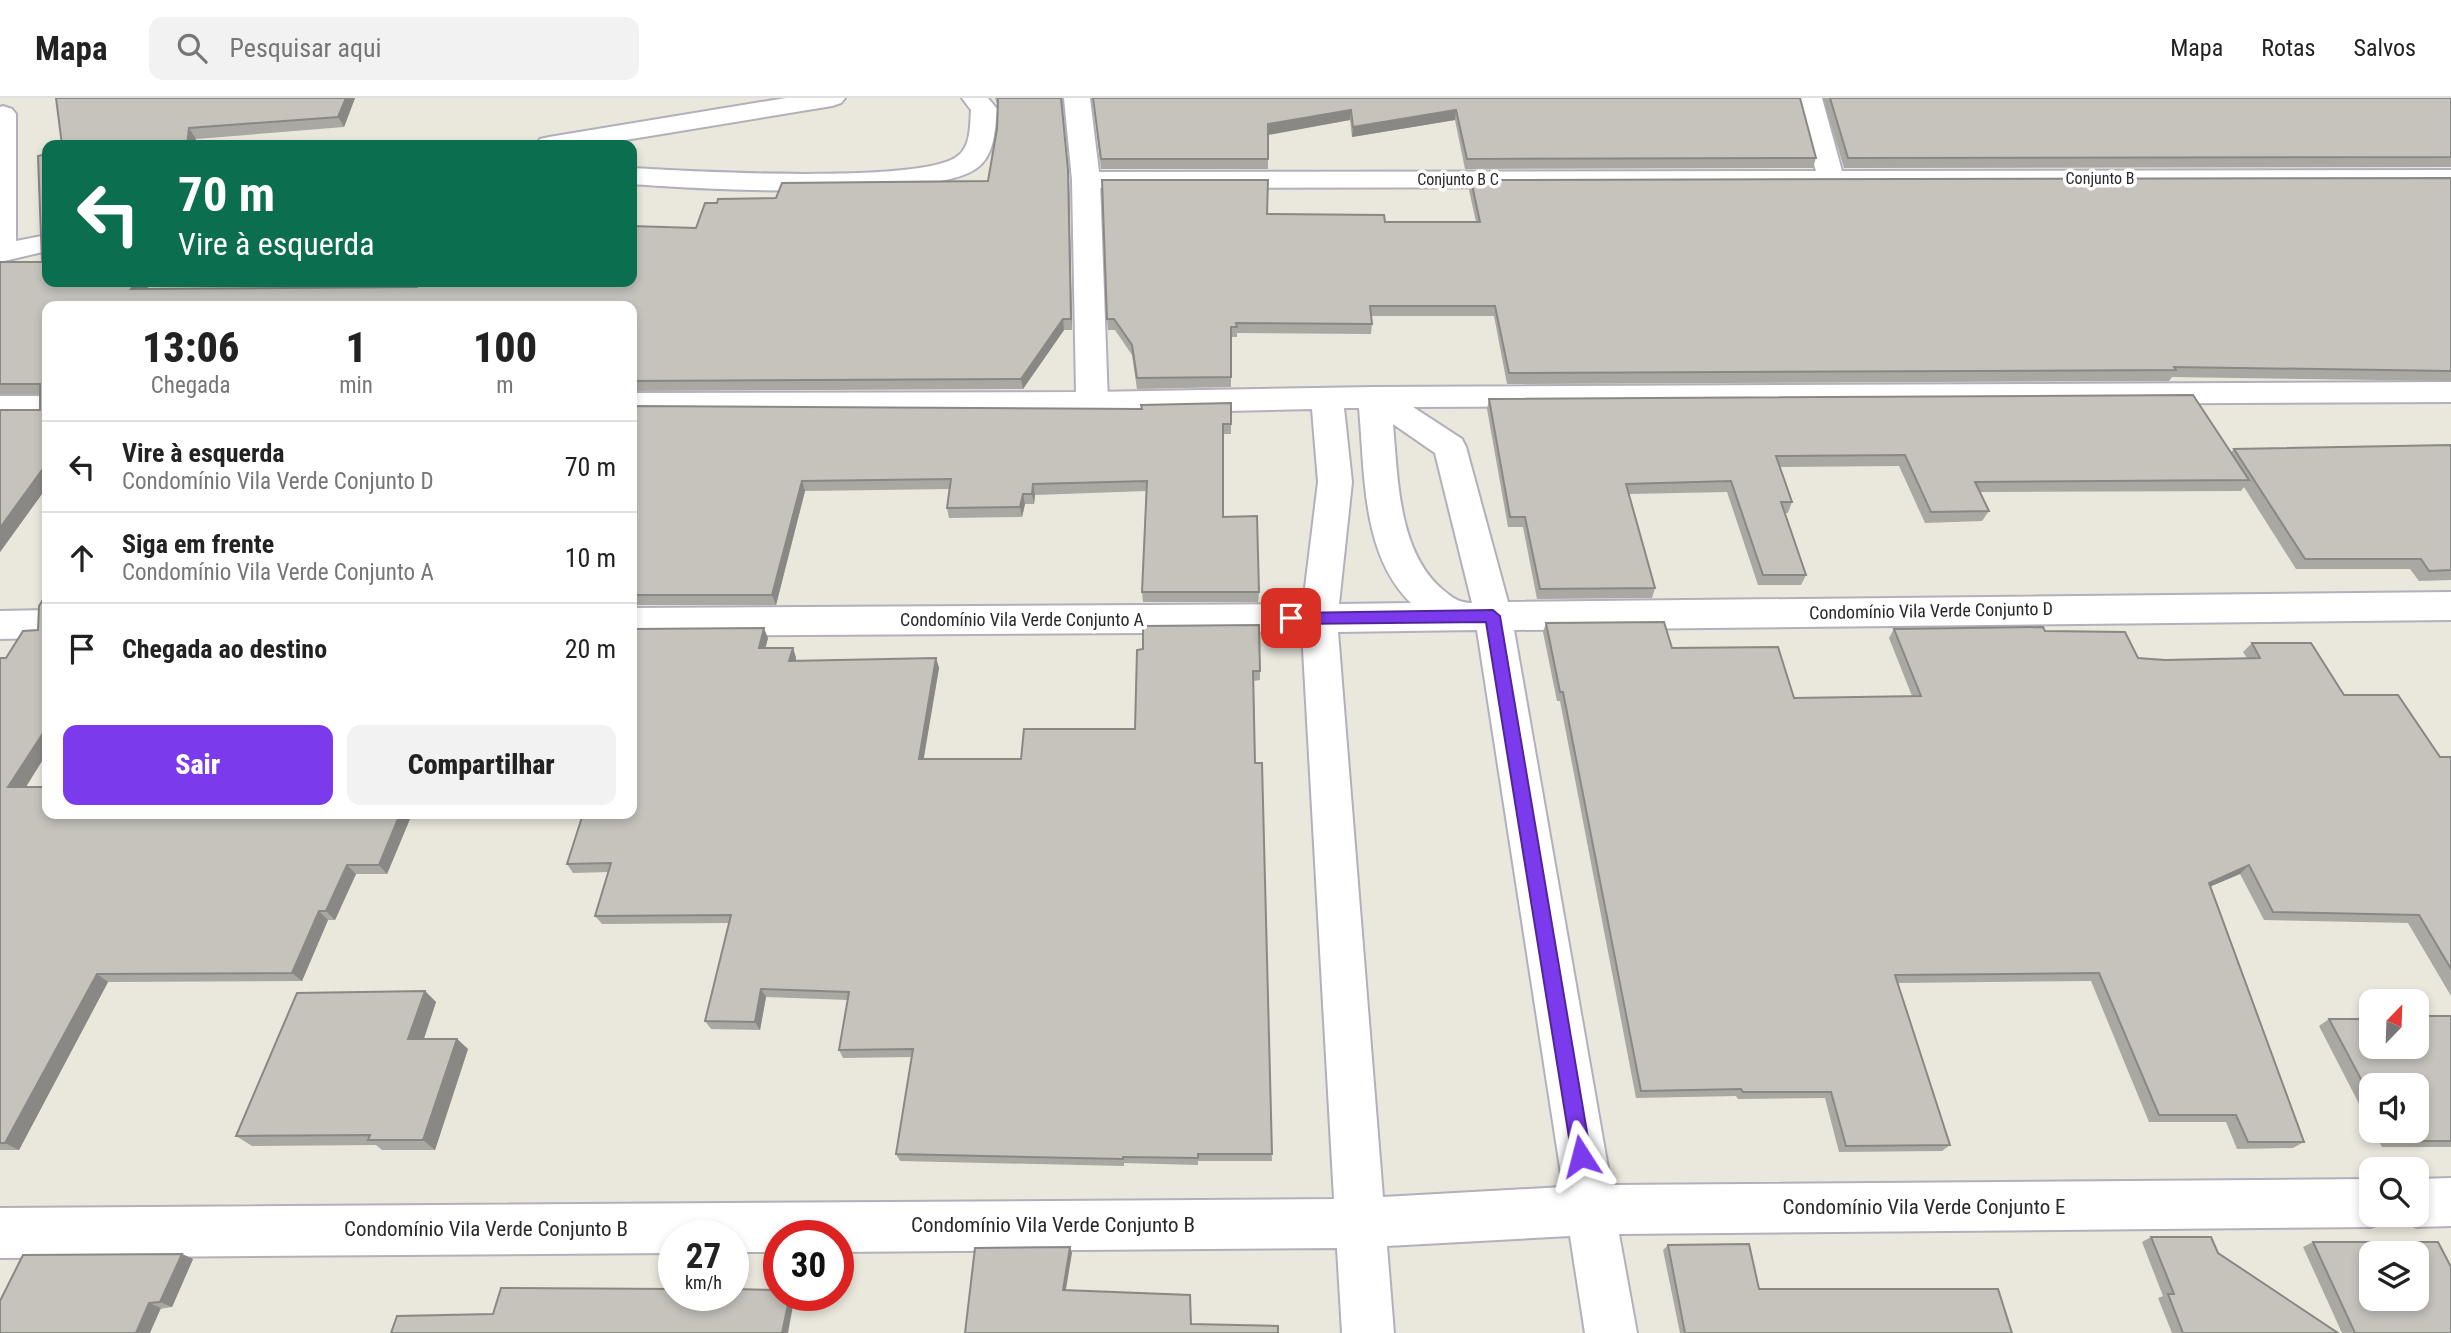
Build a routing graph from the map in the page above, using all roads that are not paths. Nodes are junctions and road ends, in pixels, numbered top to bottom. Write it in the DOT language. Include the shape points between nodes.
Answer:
graph roads {
  1 [pos="832,98"];
  2 [pos="975,98"];
  3 [pos="1077,98"];
  4 [pos="1809,98"];
  5 [pos="3,114"];
  6 [pos="579,140"];
  7 [pos="637,176"];
  8 [pos="1831,178"];
  9 [pos="2451,178"];
  10 [pos="1086,180"];
  11 [pos="42,244"];
  12 [pos="1,253"];
  13 [pos="2451,392"];
  14 [pos="1374,397"];
  15 [pos="1327,398"];
  16 [pos="1092,403"];
  17 [pos="637,404"];
  18 [pos="0,407"];
  19 [pos="42,407"];
  20 [pos="2451,606"];
  21 [pos="1472,616"];
  22 [pos="1412,617"];
  23 [pos="1319,618"];
  24 [pos="637,622"];
  25 [pos="0,625"];
  26 [pos="42,625"];
  27 [pos="2451,1202"];
  28 [pos="2359,1203"];
  29 [pos="2429,1203"];
  30 [pos="1590,1210"];
  31 [pos="1476,1216"];
  32 [pos="1362,1223"];
  33 [pos="0,1233"];
  34 [pos="1368,1333"];
  35 [pos="1611,1333"];
  1 -- 6 [label="street"];
  2 -- 7 [label="street" via="984,109 979,147 966,165 943,175 704,181"];
  3 -- 10 [label="street"];
  4 -- 8 [label="street"];
  5 -- 12 [label="street"];
  8 -- 9 [label="street, Conjunto B"];
  8 -- 10 [label="street, Conjunto B C"];
  10 -- 16 [label="street"];
  11 -- 12 [label="street"];
  13 -- 14 [label="street"];
  14 -- 15 [label="street"];
  14 -- 21 [label="street" via="1383,484 1396,549 1407,574"];
  14 -- 21 [label="street" via="1450,447"];
  15 -- 16 [label="street"];
  15 -- 23 [label="street" via="1335,482"];
  16 -- 17 [label="street"];
  18 -- 19 [label="street"];
  20 -- 21 [label="street, Condomínio Vila Verde Conjunto D"];
  21 -- 22 [label="street, Condomínio Vila Verde Conjunto D"];
  21 -- 30 [label="street"];
  22 -- 23 [label="street, Condomínio Vila Verde Conjunto A"];
  23 -- 24 [label="street, Condomínio Vila Verde Conjunto A"];
  23 -- 32 [label="street"];
  25 -- 26 [label="street"];
  27 -- 29 [label="street"];
  28 -- 30 [label="street, Condomínio Vila Verde Conjunto E"];
  30 -- 31 [label="street, Condomínio Vila Verde Conjunto E"];
  30 -- 35 [label="street"];
  31 -- 32 [label="street, Condomínio Vila Verde Conjunto B"];
  32 -- 33 [label="street, Condomínio Vila Verde Conjunto B"];
  32 -- 34 [label="street"];
}
